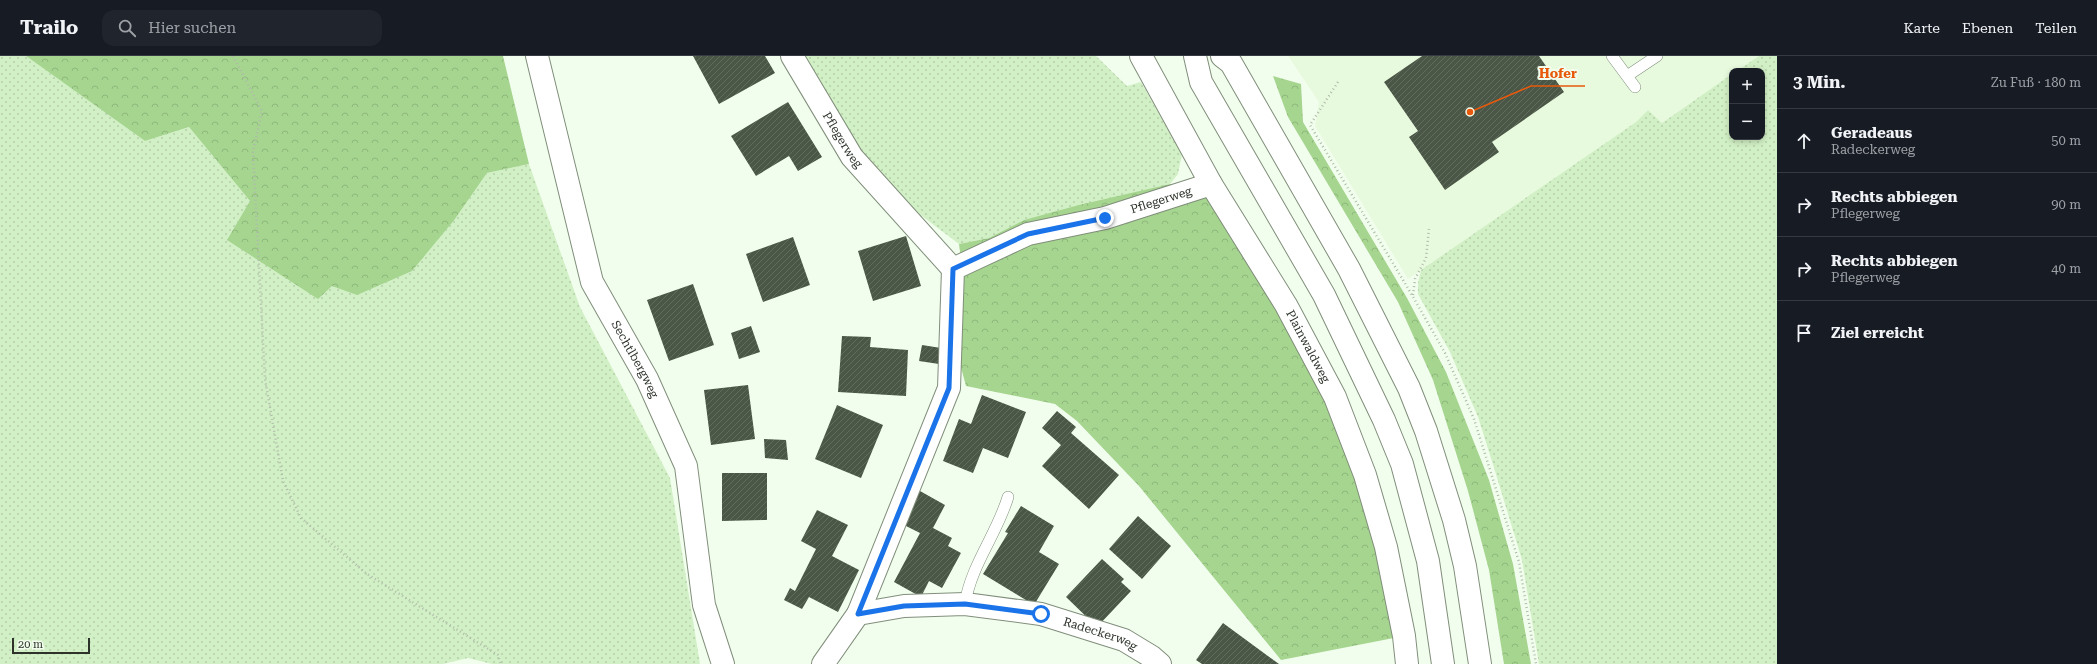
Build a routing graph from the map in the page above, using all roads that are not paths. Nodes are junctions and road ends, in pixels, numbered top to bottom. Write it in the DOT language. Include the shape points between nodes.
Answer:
graph roads {
  1 [pos="537,56"];
  2 [pos="792,56"];
  3 [pos="1141,56"];
  4 [pos="1195,56"];
  5 [pos="1222,56"];
  6 [pos="1612,56"];
  7 [pos="1657,56"];
  8 [pos="1627,76"];
  9 [pos="1635,87"];
  10 [pos="1211,184"];
  11 [pos="953,269"];
  12 [pos="1008,497"];
  13 [pos="965,604"];
  14 [pos="858,614"];
  15 [pos="723,664"];
  16 [pos="823,664"];
  17 [pos="1160,664"];
  18 [pos="1407,664"];
  19 [pos="1443,664"];
  20 [pos="1480,664"];
  1 -- 15 [label="street, Sechtlbergweg" via="592,282 647,379 686,466 704,605"];
  2 -- 11 [label="street, Pflegerweg" via="852,157"];
  3 -- 10 [label="street, Plainwaldweg"];
  4 -- 19 [label="street" via="1201,82 1300,252 1343,332 1402,464 1428,561"];
  5 -- 20 [label="street" via="1231,63 1349,269 1409,388 1454,520 1465,566"];
  6 -- 8 [label="lane"];
  7 -- 8 [label="lane"];
  8 -- 9 [label="lane"];
  10 -- 11 [label="street, Pflegerweg" via="1105,218 1028,234"];
  10 -- 18 [label="street, Plainwaldweg" via="1286,305 1335,397 1365,475 1386,547"];
  11 -- 14 [label="street" via="949,388"];
  12 -- 13 [label="lane" via="1003,513 971,579"];
  13 -- 14 [label="street, Radeckerweg" via="904,606"];
  13 -- 17 [label="street, Radeckerweg" via="1041,614 1073,623 1124,640"];
  14 -- 16 [label="street"];
}
